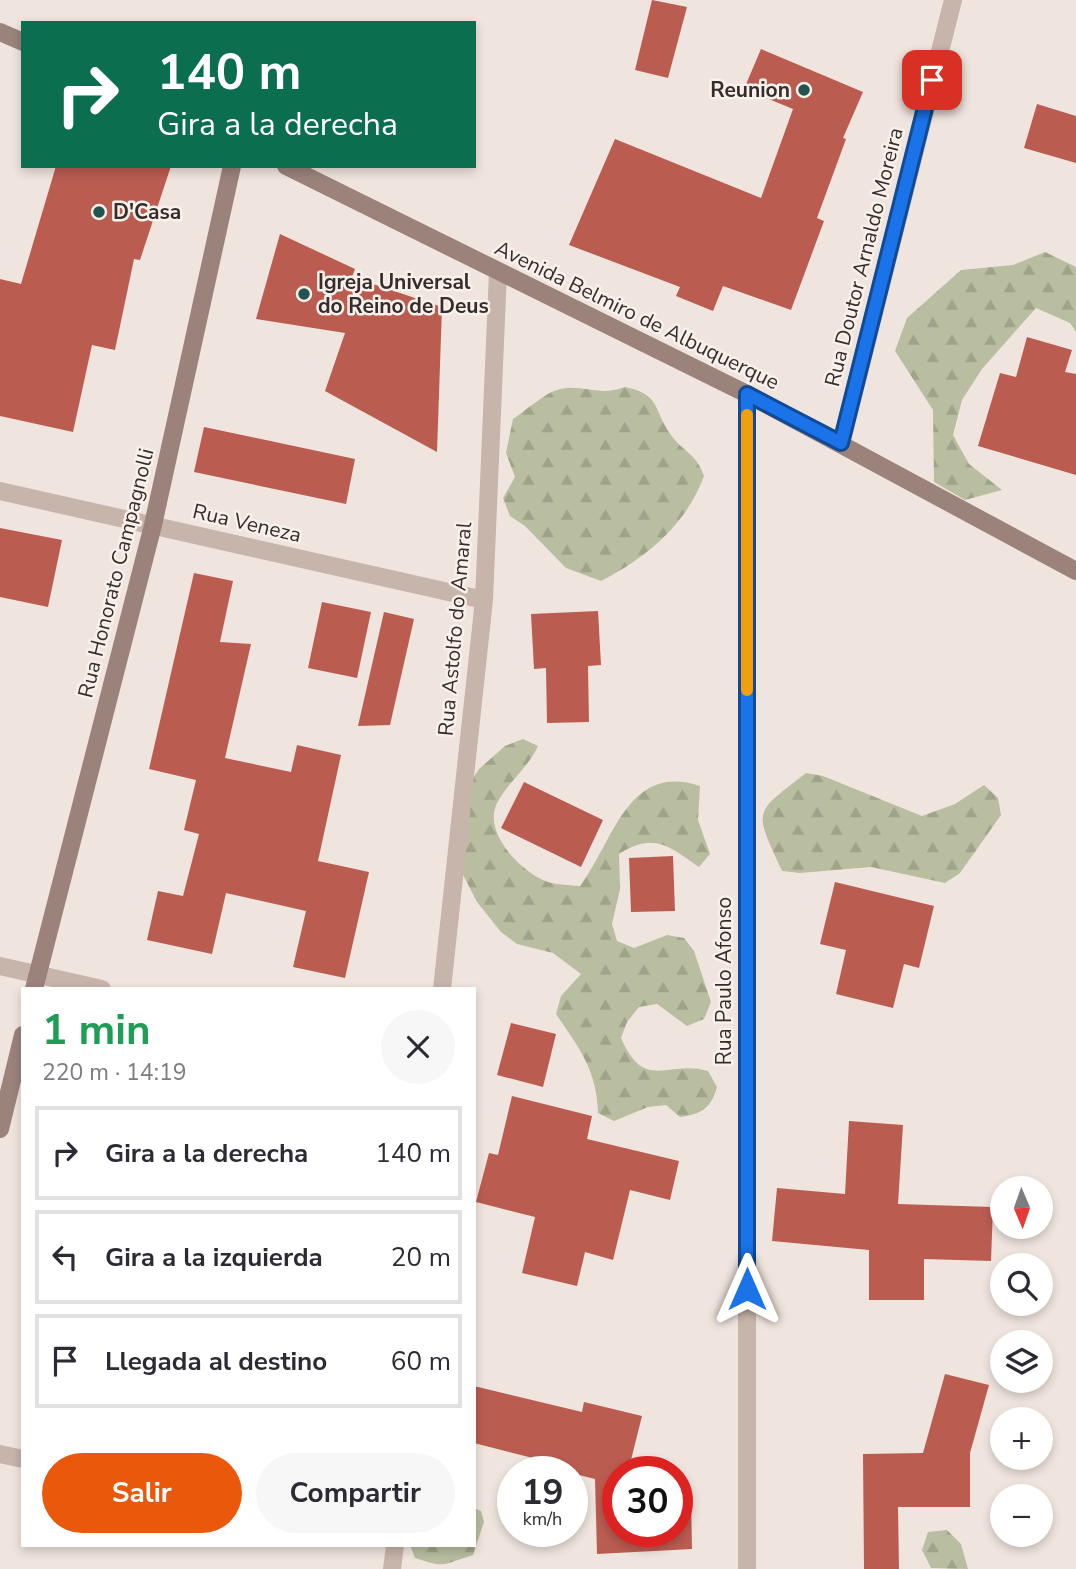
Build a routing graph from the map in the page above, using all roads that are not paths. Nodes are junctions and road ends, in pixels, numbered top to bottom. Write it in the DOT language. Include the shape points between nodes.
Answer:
graph roads {
  1 [pos="953,0"];
  2 [pos="0,32"];
  3 [pos="21,41"];
  4 [pos="232,168"];
  5 [pos="290,168"];
  6 [pos="498,272"];
  7 [pos="747,394"];
  8 [pos="841,443"];
  9 [pos="0,491"];
  10 [pos="153,525"];
  11 [pos="1076,571"];
  12 [pos="484,600"];
  13 [pos="0,966"];
  14 [pos="36,982"];
  15 [pos="83,987"];
  16 [pos="442,987"];
  17 [pos="21,1043"];
  18 [pos="0,1129"];
  19 [pos="0,1454"];
  20 [pos="21,1459"];
  21 [pos="395,1547"];
  22 [pos="392,1569"];
  23 [pos="747,1569"];
  1 -- 8 [label="street, Rua Doutor Arnaldo Moreira"];
  2 -- 3 [label="street"];
  4 -- 10 [label="street, Rua Honorato Campagnolli"];
  5 -- 6 [label="street, Avenida Belmiro de Albuquerque"];
  6 -- 7 [label="street, Avenida Belmiro de Albuquerque"];
  6 -- 12 [label="street, Rua Astolfo do Amaral"];
  7 -- 8 [label="street, Avenida Belmiro de Albuquerque"];
  7 -- 23 [label="street, Rua Paulo Afonso"];
  8 -- 11 [label="street, Avenida Belmiro de Albuquerque"];
  9 -- 10 [label="street, Rua Veneza"];
  10 -- 12 [label="street, Rua Veneza"];
  10 -- 14 [label="street, Rua Honorato Campagnolli"];
  12 -- 16 [label="street, Rua Astolfo do Amaral"];
  13 -- 14 [label="street"];
  14 -- 15 [label="street"];
  17 -- 18 [label="street"];
  19 -- 20 [label="street"];
  21 -- 22 [label="street"];
}
